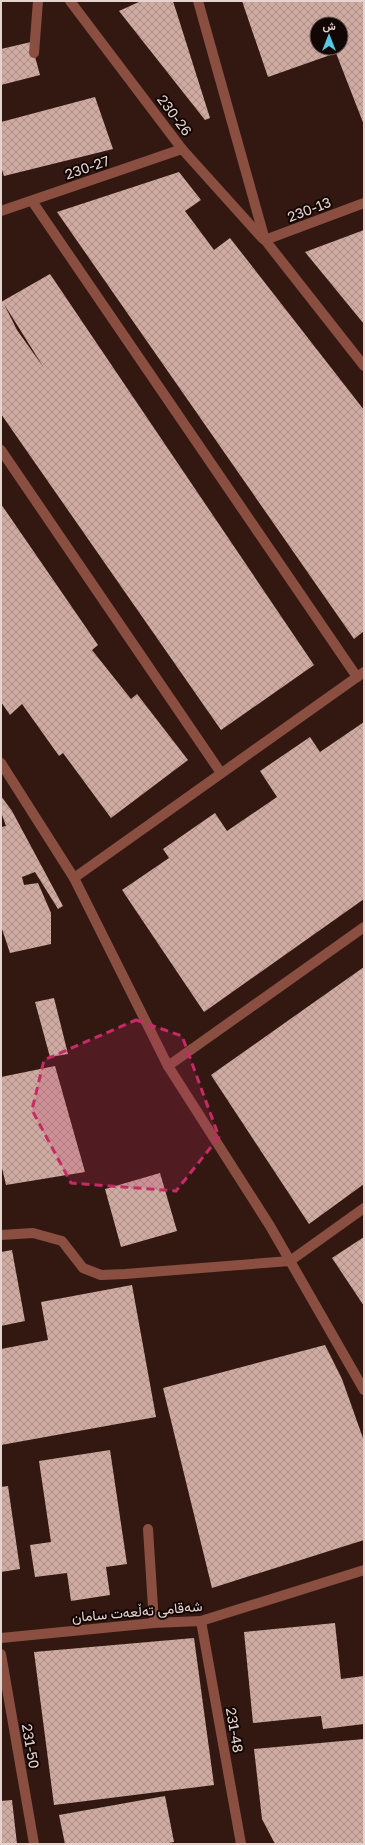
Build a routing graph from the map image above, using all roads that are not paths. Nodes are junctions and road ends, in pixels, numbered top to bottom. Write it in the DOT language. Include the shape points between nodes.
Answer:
graph roads {
  1 [pos="38,1"];
  2 [pos="70,1"];
  3 [pos="198,1"];
  4 [pos="34,53"];
  5 [pos="182,149"];
  6 [pos="32,201"];
  7 [pos="364,203"];
  8 [pos="1,211"];
  9 [pos="265,240"];
  10 [pos="364,366"];
  11 [pos="1,450"];
  12 [pos="360,675"];
  13 [pos="1,763"];
  14 [pos="221,773"];
  15 [pos="74,878"];
  16 [pos="364,926"];
  17 [pos="168,1066"];
  18 [pos="364,1208"];
  19 [pos="1,1235"];
  20 [pos="290,1261"];
  21 [pos="364,1390"];
  22 [pos="148,1529"];
  23 [pos="364,1570"];
  24 [pos="201,1621"];
  25 [pos="154,1623"];
  26 [pos="1,1638"];
  27 [pos="1,1654"];
  28 [pos="34,1844"];
  29 [pos="241,1844"];
  1 -- 4 [label="street"];
  2 -- 5 [label="street, 230-26"];
  3 -- 9 [label="street"];
  5 -- 6 [label="street, 230-27"];
  5 -- 9 [label="street, 230-26"];
  6 -- 8 [label="street, 230-27"];
  6 -- 12 [label="street"];
  7 -- 9 [label="street, 230-13"];
  9 -- 10 [label="street, 230-26"];
  11 -- 14 [label="street"];
  12 -- 14 [label="street"];
  13 -- 15 [label="street"];
  14 -- 15 [label="street"];
  15 -- 17 [label="street"];
  16 -- 17 [label="street"];
  17 -- 20 [label="street"];
  18 -- 20 [label="street"];
  19 -- 20 [label="street" via="33,1233 62,1242 83,1268 102,1275"];
  20 -- 21 [label="street"];
  22 -- 25 [label="street"];
  23 -- 24 [label="street, شەقامی تەڵعەت سامان"];
  24 -- 25 [label="street, شەقامی تەڵعەت سامان"];
  24 -- 29 [label="street, 231-48"];
  25 -- 26 [label="street, شەقامی تەڵعەت سامان"];
  27 -- 28 [label="street, 231-50"];
}
